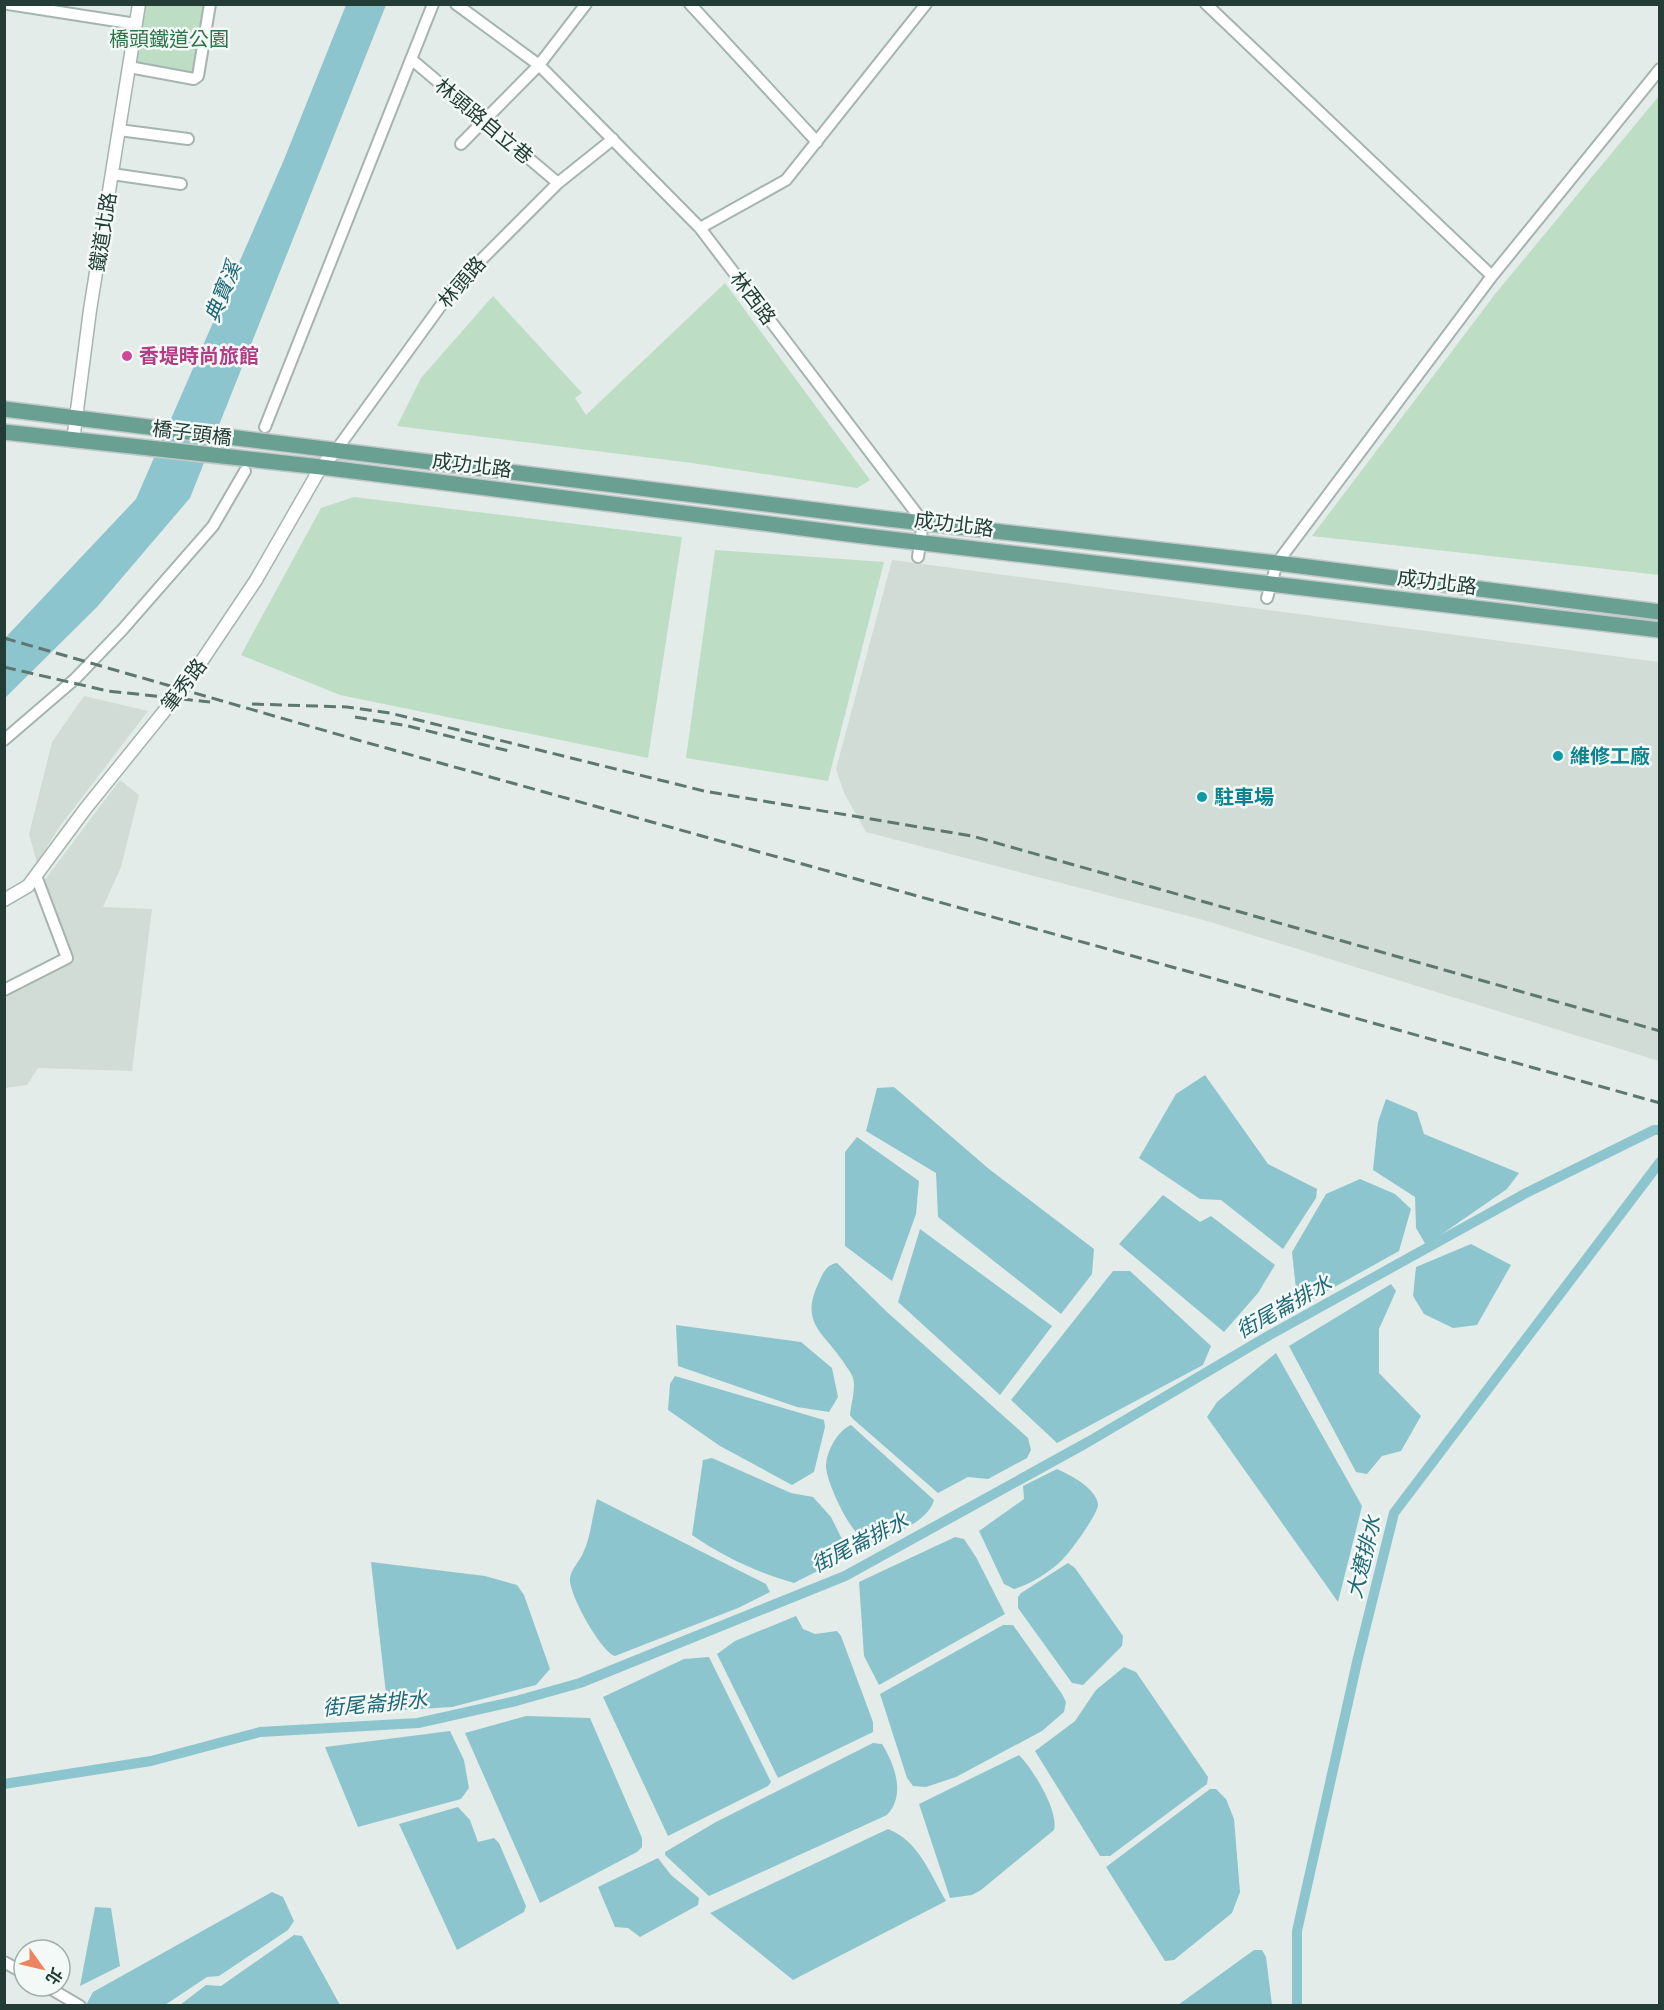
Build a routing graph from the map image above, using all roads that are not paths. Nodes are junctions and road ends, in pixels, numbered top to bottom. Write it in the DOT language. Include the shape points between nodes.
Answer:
graph roads {
  1 [pos="8,4"];
  2 [pos="139,4"];
  3 [pos="210,4"];
  4 [pos="433,4"];
  5 [pos="456,4"];
  6 [pos="586,4"];
  7 [pos="690,4"];
  8 [pos="926,4"];
  9 [pos="1206,4"];
  10 [pos="136,24"];
  11 [pos="411,58"];
  12 [pos="539,65"];
  13 [pos="129,67"];
  14 [pos="1659,69"];
  15 [pos="482,120"];
  16 [pos="119,130"];
  17 [pos="188,139"];
  18 [pos="613,139"];
  19 [pos="817,142"];
  20 [pos="461,144"];
  21 [pos="112,174"];
  22 [pos="558,183"];
  23 [pos="181,184"];
  24 [pos="700,228"];
  25 [pos="1492,276"];
  26 [pos="4,409"];
  27 [pos="76,419"];
  28 [pos="265,427"];
  29 [pos="4,432"];
  30 [pos="249,440"];
  31 [pos="73,441"];
  32 [pos="337,449"];
  33 [pos="244,466"];
  34 [pos="321,467"];
  35 [pos="923,522"];
  36 [pos="920,549"];
  37 [pos="1277,563"];
  38 [pos="1269,591"];
  39 [pos="1659,612"];
  40 [pos="1659,630"];
  41 [pos="4,740"];
  42 [pos="36,876"];
  43 [pos="4,900"];
  44 [pos="4,990"];
  45 [pos="66,1998"];
  46 [pos="80,2006"];
  1 -- 10 [label="street"];
  2 -- 10 [label="street, 鐵道北路"];
  3 -- 13 [label="street" via="198,76 194,79"];
  4 -- 11 [label="street"];
  5 -- 12 [label="street, 林西路"];
  6 -- 12 [label="street"];
  7 -- 19 [label="street"];
  8 -- 19 [label="street"];
  9 -- 25 [label="street"];
  10 -- 13 [label="street, 鐵道北路"];
  11 -- 15 [label="street, 林頭路自立巷"];
  11 -- 28 [label="street"];
  12 -- 15 [label="street"];
  12 -- 18 [label="street, 林西路"];
  13 -- 16 [label="street, 鐵道北路"];
  14 -- 25 [label="street"];
  15 -- 20 [label="street"];
  15 -- 22 [label="street, 林頭路自立巷"];
  16 -- 17 [label="street"];
  16 -- 21 [label="street, 鐵道北路"];
  18 -- 22 [label="street, 林頭路"];
  18 -- 24 [label="street, 林西路"];
  19 -- 24 [label="street" via="786,180"];
  21 -- 23 [label="street"];
  21 -- 27 [label="street, 鐵道北路"];
  22 -- 32 [label="street, 林頭路" via="454,286"];
  24 -- 35 [label="street, 林西路"];
  25 -- 37 [label="street"];
  26 -- 27 [label="main road"];
  27 -- 30 [label="main road, 橋子頭橋"];
  27 -- 31 [label="street, 鐵道北路"];
  29 -- 31 [label="main road"];
  30 -- 32 [label="main road, 成功北路"];
  31 -- 33 [label="main road, 橋子頭橋" via="136,447"];
  32 -- 34 [label="street, 筆秀路"];
  32 -- 35 [label="main road, 成功北路"];
  33 -- 34 [label="main road, 成功北路"];
  33 -- 41 [label="street" via="213,526 123,629 75,678"];
  34 -- 36 [label="main road, 成功北路"];
  34 -- 42 [label="street, 筆秀路" via="198,669"];
  35 -- 36 [label="street"];
  35 -- 37 [label="main road, 成功北路"];
  36 -- 38 [label="main road, 成功北路"];
  37 -- 38 [label="street"];
  37 -- 39 [label="main road, 成功北路"];
  38 -- 40 [label="main road, 成功北路"];
  42 -- 43 [label="street, 筆秀路" via="28,886"];
  42 -- 44 [label="street" via="67,958"];
  45 -- 46 [label="street"];
}
